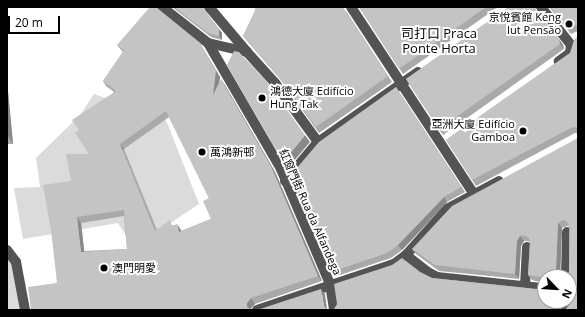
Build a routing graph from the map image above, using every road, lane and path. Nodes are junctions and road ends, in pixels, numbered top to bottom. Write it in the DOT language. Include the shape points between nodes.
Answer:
graph roads {
  1 [pos="162,7"];
  2 [pos="209,7"];
  3 [pos="351,7"];
  4 [pos="541,7"];
  5 [pos="578,37"];
  6 [pos="208,43"];
  7 [pos="570,44"];
  8 [pos="247,52"];
  9 [pos="427,65"];
  10 [pos="550,67"];
  11 [pos="401,83"];
  12 [pos="318,142"];
  13 [pos="509,176"];
  14 [pos="286,181"];
  15 [pos="474,194"];
  16 [pos="567,232"];
  17 [pos="527,247"];
  18 [pos="7,250"];
  19 [pos="406,255"];
  20 [pos="566,269"];
  21 [pos="330,284"];
  22 [pos="525,286"];
  23 [pos="537,288"];
  24 [pos="25,310"];
  25 [pos="257,310"];
  26 [pos="334,310"];
  1 -- 6 [label="street"];
  2 -- 8 [label="street"];
  3 -- 11 [label="street"];
  4 -- 7 [label="street"];
  5 -- 7 [label="street"];
  6 -- 8 [label="street"];
  6 -- 14 [label="street, 紅窗門街 Rua da Alfandega"];
  7 -- 10 [label="street" via="570,53"];
  8 -- 12 [label="street" via="275,83"];
  9 -- 11 [label="street"];
  11 -- 12 [label="street"];
  11 -- 15 [label="street" via="444,142"];
  12 -- 14 [label="street"];
  13 -- 15 [label="street"];
  14 -- 21 [label="street, 紅窗門街 Rua da Alfandega"];
  15 -- 19 [label="street" via="447,210"];
  16 -- 20 [label="street"];
  17 -- 22 [label="street"];
  18 -- 24 [label="street" via="16,262"];
  19 -- 21 [label="street" via="394,264"];
  19 -- 22 [label="street" via="437,277"];
  21 -- 25 [label="street"];
  21 -- 26 [label="street, 紅窗門街 Rua da Alfandega"];
  22 -- 23 [label="street"];
}
